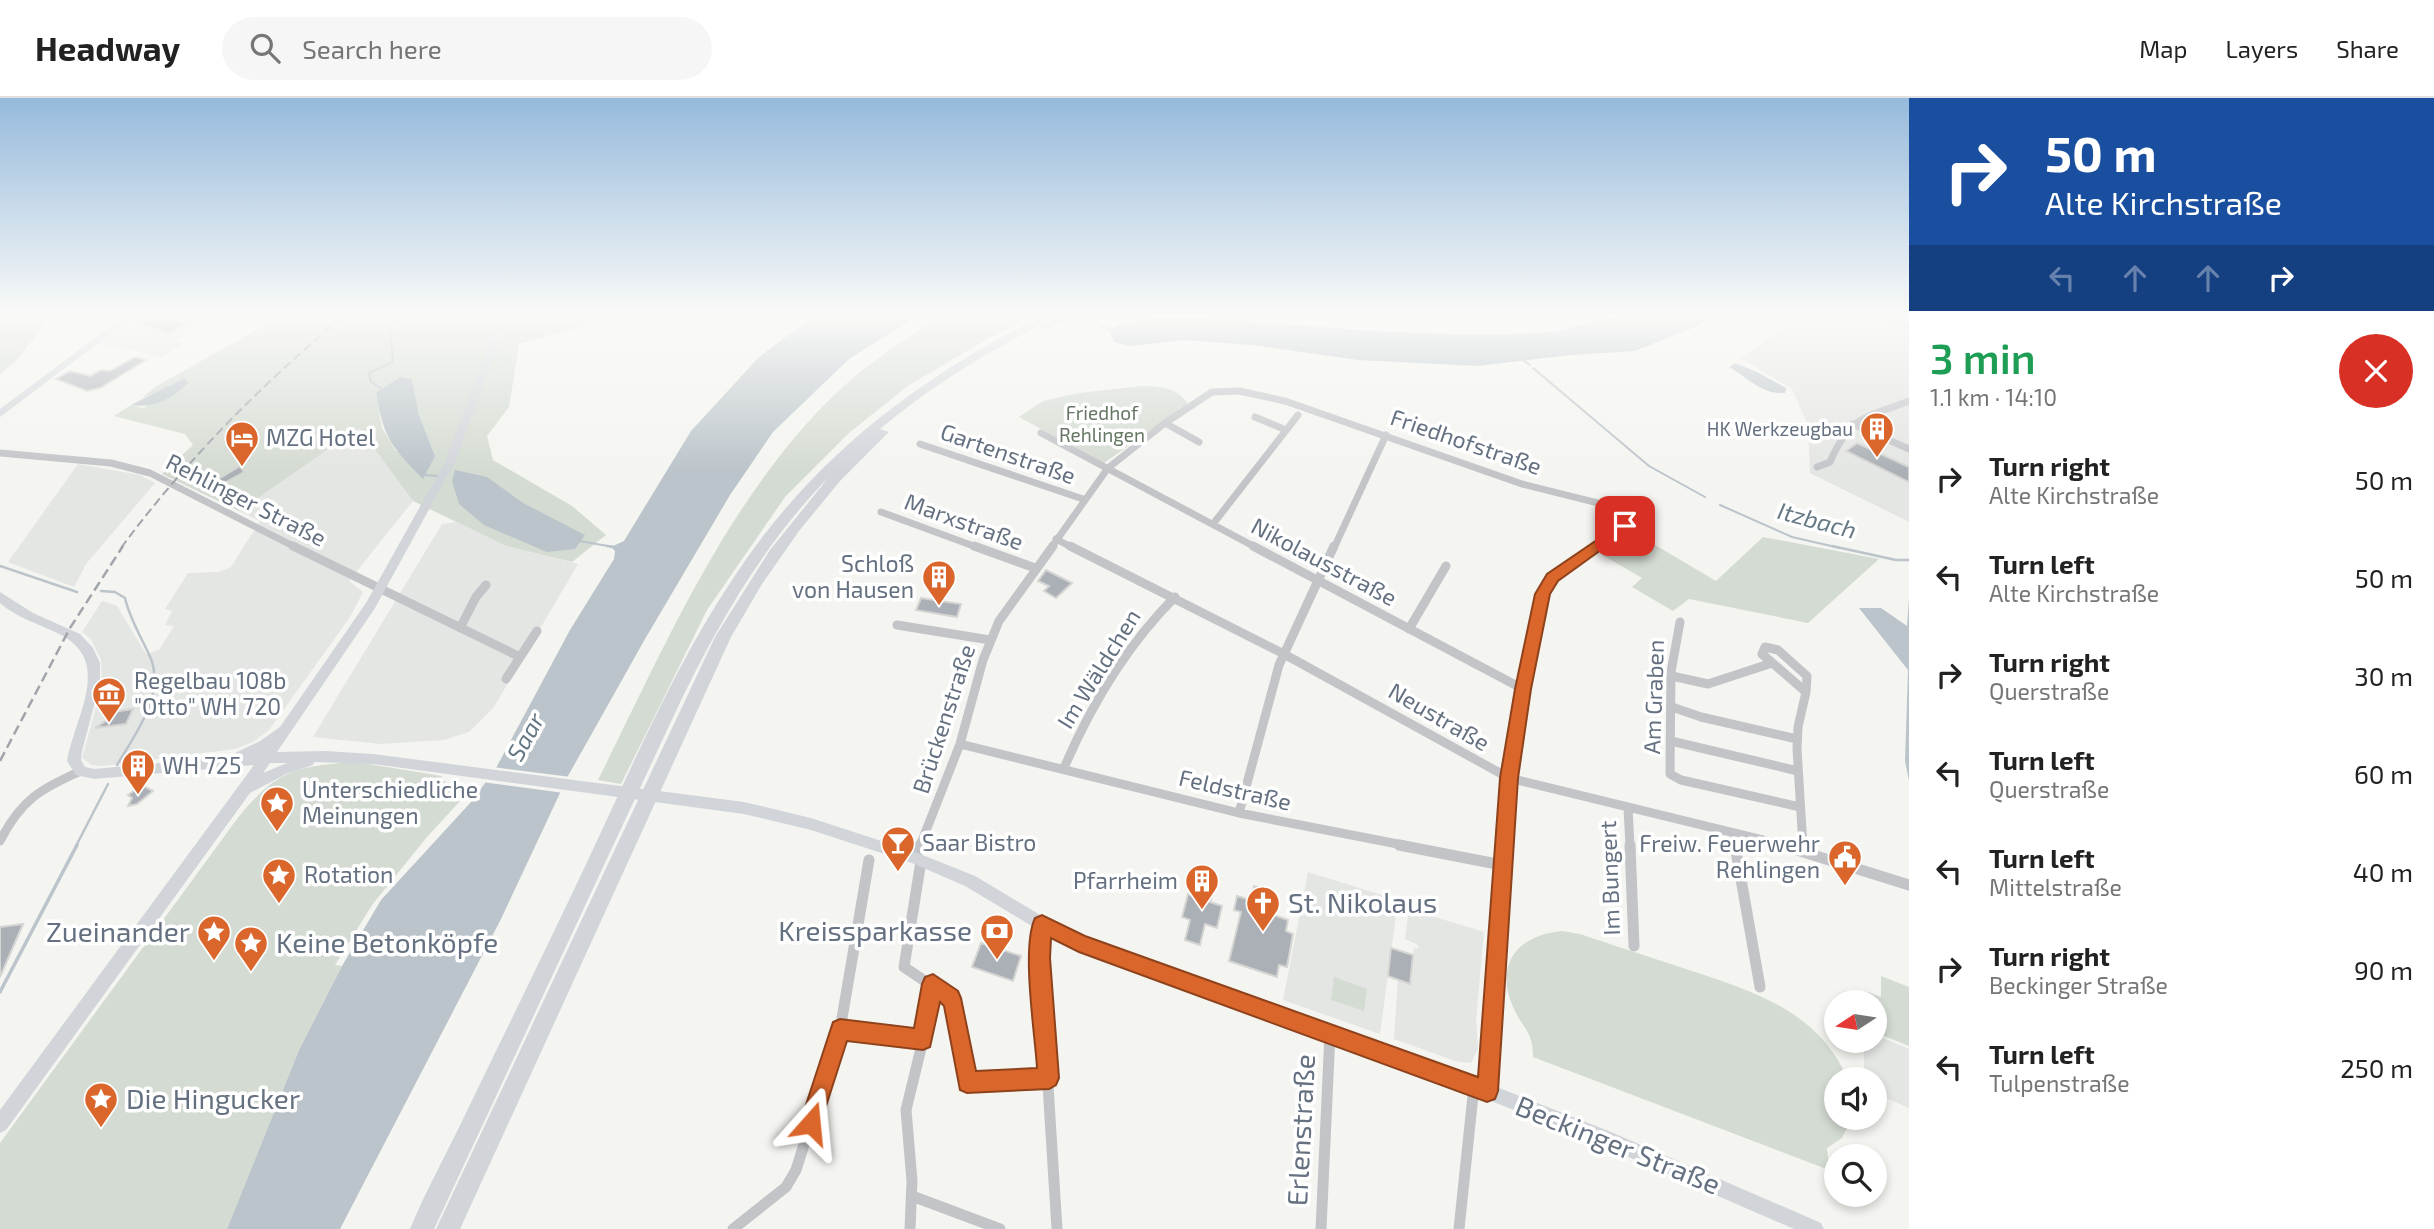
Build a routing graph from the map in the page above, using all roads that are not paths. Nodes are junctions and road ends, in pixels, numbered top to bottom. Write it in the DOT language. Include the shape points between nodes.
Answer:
graph roads {
  1 [pos="62,367"];
  2 [pos="486,367"];
  3 [pos="957,367"];
  4 [pos="974,367"];
  5 [pos="1909,401"];
  6 [pos="0,414"];
  7 [pos="1298,415"];
  8 [pos="1255,417"];
  9 [pos="1164,423"];
  10 [pos="1853,424"];
  11 [pos="1286,430"];
  12 [pos="1041,433"];
  13 [pos="1386,435"];
  14 [pos="920,444"];
  15 [pos="1189,449"];
  16 [pos="1909,449"];
  17 [pos="0,453"];
  18 [pos="1816,467"];
  19 [pos="1108,468"];
  20 [pos="1083,499"];
  21 [pos="881,512"];
  22 [pos="1213,524"];
  23 [pos="1056,539"];
  24 [pos="1446,566"];
  25 [pos="1035,568"];
  26 [pos="1319,581"];
  27 [pos="486,585"];
  28 [pos="0,596"];
  29 [pos="1175,597"];
  30 [pos="1680,622"];
  31 [pos="897,625"];
  32 [pos="460,628"];
  33 [pos="1409,629"];
  34 [pos="537,632"];
  35 [pos="989,640"];
  36 [pos="1284,654"];
  37 [pos="520,657"];
  38 [pos="1772,663"];
  39 [pos="1672,676"];
  40 [pos="506,679"];
  41 [pos="1523,689"];
  42 [pos="1806,692"];
  43 [pos="1672,707"];
  44 [pos="292,723"];
  45 [pos="1797,738"];
  46 [pos="1671,741"];
  47 [pos="960,744"];
  48 [pos="325,756"];
  49 [pos="268,758"];
  50 [pos="232,761"];
  51 [pos="1064,768"];
  52 [pos="80,771"];
  53 [pos="1798,771"];
  54 [pos="1509,778"];
  55 [pos="244,791"];
  56 [pos="1800,807"];
  57 [pos="1628,808"];
  58 [pos="1239,813"];
  59 [pos="1733,832"];
  60 [pos="0,841"];
  61 [pos="875,845"];
  62 [pos="1803,849"];
  63 [pos="918,859"];
  64 [pos="869,860"];
  65 [pos="1502,865"];
  66 [pos="1909,884"];
  67 [pos="1042,924"];
  68 [pos="1634,946"];
  69 [pos="933,984"];
  70 [pos="1760,987"];
  71 [pos="840,1030"];
  72 [pos="1330,1033"];
  73 [pos="923,1040"];
  74 [pos="1049,1078"];
  75 [pos="1481,1088"];
  76 [pos="0,1124"];
  77 [pos="912,1196"];
  78 [pos="422,1229"];
  79 [pos="448,1229"];
  80 [pos="733,1229"];
  81 [pos="910,1229"];
  82 [pos="1000,1229"];
  83 [pos="1057,1229"];
  84 [pos="1321,1229"];
  85 [pos="1459,1229"];
  86 [pos="1815,1229"];
  1 -- 6 [label="main road"];
  2 -- 44 [label="main road" via="436,489 371,605"];
  3 -- 78 [label="highway" via="884,417 818,478 748,566 664,719"];
  4 -- 79 [label="highway" via="895,422 831,482 762,569 681,722"];
  5 -- 10 [label="street" via="1860,416"];
  7 -- 11 [label="street"];
  8 -- 11 [label="street"];
  9 -- 13 [label="street, Friedhofstraße" via="1202,397 1229,390 1304,407"];
  9 -- 15 [label="street" via="1201,440"];
  9 -- 19 [label="street, Friedhofstraße"];
  10 -- 16 [label="street"];
  10 -- 18 [label="street" via="1830,462"];
  11 -- 22 [label="street"];
  12 -- 19 [label="street, Nikolausstraße"];
  13 -- 26 [label="street"];
  13 -- 41 [label="street, Friedhofstraße" via="1522,484 1642,514 1546,586"];
  14 -- 20 [label="street, Gartenstraße"];
  17 -- 32 [label="street, Rehlinger Straße" via="111,463 150,473"];
  19 -- 20 [label="street, Friedhofstraße"];
  19 -- 22 [label="street, Nikolausstraße"];
  20 -- 23 [label="street, Friedhofstraße"];
  21 -- 25 [label="street, Marxstraße"];
  22 -- 26 [label="street, Nikolausstraße"];
  23 -- 25 [label="street, Friedhofstraße"];
  23 -- 29 [label="street, Neustraße"];
  24 -- 33 [label="street"];
  25 -- 35 [label="street, Friedhofstraße"];
  26 -- 33 [label="street, Nikolausstraße"];
  26 -- 36 [label="street"];
  27 -- 32 [label="street"];
  28 -- 52 [label="main road" via="22,614 82,639 90,650 94,684 74,758"];
  29 -- 36 [label="street, Neustraße"];
  29 -- 51 [label="street, Im Wäldchen" via="1151,619 1084,721"];
  30 -- 39 [label="street, Am Graben" via="1675,631"];
  31 -- 35 [label="street, Brückenstraße"];
  32 -- 37 [label="street, Rehlinger Straße"];
  33 -- 41 [label="street, Nikolausstraße"];
  34 -- 37 [label="street"];
  35 -- 47 [label="street, Brückenstraße"];
  36 -- 54 [label="street, Neustraße"];
  36 -- 58 [label="street"];
  37 -- 40 [label="street"];
  38 -- 39 [label="street" via="1708,684"];
  38 -- 42 [label="street"];
  38 -- 42 [label="street" via="1762,654 1765,647 1778,650 1807,676"];
  39 -- 43 [label="street, Am Graben"];
  41 -- 54 [label="street"];
  42 -- 45 [label="street"];
  43 -- 45 [label="street"];
  43 -- 46 [label="street, Am Graben"];
  44 -- 49 [label="main road"];
  44 -- 50 [label="main road" via="265,745"];
  45 -- 53 [label="street"];
  46 -- 53 [label="street"];
  46 -- 56 [label="street, Am Graben" via="1671,774 1681,780"];
  47 -- 51 [label="street, Feldstraße"];
  47 -- 63 [label="street, Brückenstraße"];
  48 -- 49 [label="main road"];
  48 -- 55 [label="main road" via="281,770"];
  48 -- 61 [label="main road" via="765,812"];
  49 -- 50 [label="main road"];
  49 -- 55 [label="main road"];
  50 -- 52 [label="main road" via="94,774"];
  51 -- 58 [label="street, Feldstraße"];
  52 -- 60 [label="street" via="29,797"];
  53 -- 56 [label="street"];
  54 -- 57 [label="street, Neustraße"];
  54 -- 65 [label="street"];
  55 -- 76 [label="main road"];
  56 -- 62 [label="street"];
  57 -- 59 [label="street, Neustraße"];
  57 -- 68 [label="street, Im Bungert"];
  58 -- 65 [label="street, Feldstraße"];
  59 -- 62 [label="street, Neustraße"];
  59 -- 70 [label="street"];
  61 -- 63 [label="main road, Beckinger Straße"];
  62 -- 66 [label="street, Neustraße"];
  63 -- 67 [label="main road, Beckinger Straße" via="999,896"];
  63 -- 69 [label="street, Brückenstraße" via="904,967"];
  64 -- 71 [label="street"];
  65 -- 75 [label="street"];
  67 -- 72 [label="main road, Beckinger Straße" via="1079,943"];
  67 -- 74 [label="street" via="1040,958"];
  69 -- 73 [label="street"];
  69 -- 74 [label="street" via="954,1005 967,1082"];
  71 -- 73 [label="street"];
  71 -- 80 [label="street" via="793,1177 769,1203"];
  72 -- 75 [label="main road, Beckinger Straße"];
  72 -- 84 [label="street, Erlenstraße"];
  73 -- 77 [label="street" via="906,1110"];
  74 -- 83 [label="street"];
  75 -- 85 [label="street"];
  75 -- 86 [label="main road, Beckinger Straße"];
  77 -- 81 [label="street"];
  77 -- 82 [label="street"];
}
